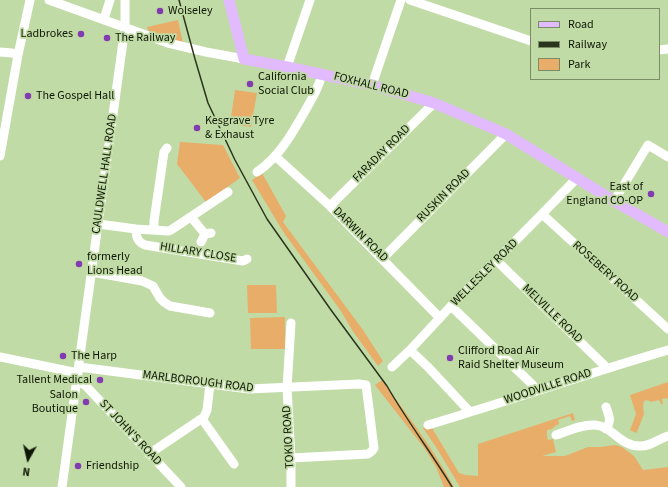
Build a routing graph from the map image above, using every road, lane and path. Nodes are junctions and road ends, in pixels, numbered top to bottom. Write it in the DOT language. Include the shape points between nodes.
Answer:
graph roads {
  1 [pos="30,0"];
  2 [pos="49,0"];
  3 [pos="110,0"];
  4 [pos="125,0"];
  5 [pos="229,0"];
  6 [pos="310,0"];
  7 [pos="401,0"];
  8 [pos="410,0"];
  9 [pos="104,19"];
  10 [pos="125,27"];
  11 [pos="530,41"];
  12 [pos="0,52"];
  13 [pos="18,55"];
  14 [pos="244,59"];
  15 [pos="287,67"];
  16 [pos="322,74"];
  17 [pos="372,85"];
  18 [pos="434,103"];
  19 [pos="506,134"];
  20 [pos="167,148"];
  21 [pos="0,156"];
  22 [pos="276,156"];
  23 [pos="668,157"];
  24 [pos="257,172"];
  25 [pos="577,178"];
  26 [pos="228,192"];
  27 [pos="614,201"];
  28 [pos="330,206"];
  29 [pos="542,214"];
  30 [pos="191,217"];
  31 [pos="98,224"];
  32 [pos="136,229"];
  33 [pos="154,230"];
  34 [pos="668,232"];
  35 [pos="206,236"];
  36 [pos="383,258"];
  37 [pos="248,259"];
  38 [pos="496,261"];
  39 [pos="92,272"];
  40 [pos="451,306"];
  41 [pos="210,313"];
  42 [pos="440,318"];
  43 [pos="291,323"];
  44 [pos="668,329"];
  45 [pos="410,350"];
  46 [pos="668,350"];
  47 [pos="0,357"];
  48 [pos="392,367"];
  49 [pos="607,368"];
  50 [pos="78,374"];
  51 [pos="210,384"];
  52 [pos="287,388"];
  53 [pos="538,390"];
  54 [pos="606,407"];
  55 [pos="470,412"];
  56 [pos="202,419"];
  57 [pos="428,424"];
  58 [pos="606,429"];
  59 [pos="556,435"];
  60 [pos="668,436"];
  61 [pos="149,454"];
  62 [pos="291,458"];
  63 [pos="234,464"];
  64 [pos="62,487"];
  65 [pos="180,487"];
  66 [pos="291,487"];
  1 -- 13 [label="street"];
  2 -- 9 [label="street, FOXHALL ROAD"];
  3 -- 9 [label="street"];
  4 -- 10 [label="street, CAULDWELL HALL ROAD"];
  5 -- 14 [label="main road"];
  6 -- 15 [label="street"];
  7 -- 17 [label="street"];
  8 -- 11 [label="street"];
  9 -- 10 [label="street, FOXHALL ROAD"];
  10 -- 14 [label="street, FOXHALL ROAD" via="181,47"];
  10 -- 31 [label="street, CAULDWELL HALL ROAD"];
  12 -- 13 [label="street"];
  13 -- 21 [label="street"];
  14 -- 15 [label="main road, FOXHALL ROAD"];
  15 -- 16 [label="main road, FOXHALL ROAD"];
  16 -- 17 [label="main road, FOXHALL ROAD"];
  16 -- 22 [label="street" via="292,134"];
  17 -- 18 [label="main road, FOXHALL ROAD"];
  18 -- 19 [label="main road, FOXHALL ROAD"];
  18 -- 28 [label="street, FARADAY ROAD"];
  19 -- 25 [label="main road, FOXHALL ROAD"];
  19 -- 36 [label="street, RUSKIN ROAD"];
  20 -- 33 [label="street" via="164,152"];
  22 -- 24 [label="street"];
  22 -- 28 [label="street, DARWIN ROAD"];
  23 -- 27 [label="street" via="648,144"];
  25 -- 27 [label="main road, FOXHALL ROAD"];
  25 -- 29 [label="street, WELLESLEY ROAD"];
  26 -- 30 [label="street"];
  27 -- 34 [label="main road, FOXHALL ROAD"];
  28 -- 36 [label="street, DARWIN ROAD"];
  29 -- 38 [label="street, WELLESLEY ROAD"];
  29 -- 44 [label="street, ROSEBERY ROAD"];
  30 -- 33 [label="street" via="171,230"];
  30 -- 35 [label="street"];
  31 -- 32 [label="street"];
  31 -- 39 [label="street, CAULDWELL HALL ROAD"];
  32 -- 33 [label="street"];
  32 -- 37 [label="street, HILLARY CLOSE" via="137,239 144,245 243,261"];
  36 -- 42 [label="street, DARWIN ROAD"];
  38 -- 40 [label="street, WELLESLEY ROAD"];
  38 -- 49 [label="street, MELVILLE ROAD"];
  39 -- 41 [label="street" via="147,282 170,306"];
  39 -- 50 [label="street, CAULDWELL HALL ROAD"];
  40 -- 42 [label="street, WELLESLEY ROAD"];
  40 -- 53 [label="street"];
  42 -- 45 [label="street, WELLESLEY ROAD"];
  43 -- 52 [label="street, TOKIO ROAD"];
  45 -- 48 [label="street, WELLESLEY ROAD"];
  45 -- 55 [label="street"];
  46 -- 49 [label="street, WOODVILLE ROAD"];
  47 -- 50 [label="street, MARLBOROUGH ROAD"];
  49 -- 53 [label="street, WOODVILLE ROAD"];
  50 -- 51 [label="street, MARLBOROUGH ROAD"];
  50 -- 61 [label="street, ST JOHN'S ROAD" via="81,383"];
  50 -- 64 [label="street, CAULDWELL HALL ROAD"];
  51 -- 52 [label="street, MARLBOROUGH ROAD" via="252,389"];
  51 -- 56 [label="street" via="207,410"];
  52 -- 62 [label="street, TOKIO ROAD"];
  52 -- 62 [label="street, MARLBOROUGH ROAD" via="370,383 374,448 368,454"];
  53 -- 55 [label="street, WOODVILLE ROAD"];
  54 -- 58 [label="street" via="610,424"];
  55 -- 57 [label="street, WOODVILLE ROAD"];
  56 -- 61 [label="street"];
  56 -- 63 [label="street"];
  58 -- 59 [label="street" via="576,423"];
  58 -- 60 [label="street" via="625,443 635,446 648,445"];
  61 -- 65 [label="street, ST JOHN'S ROAD"];
  62 -- 66 [label="street, TOKIO ROAD"];
}
